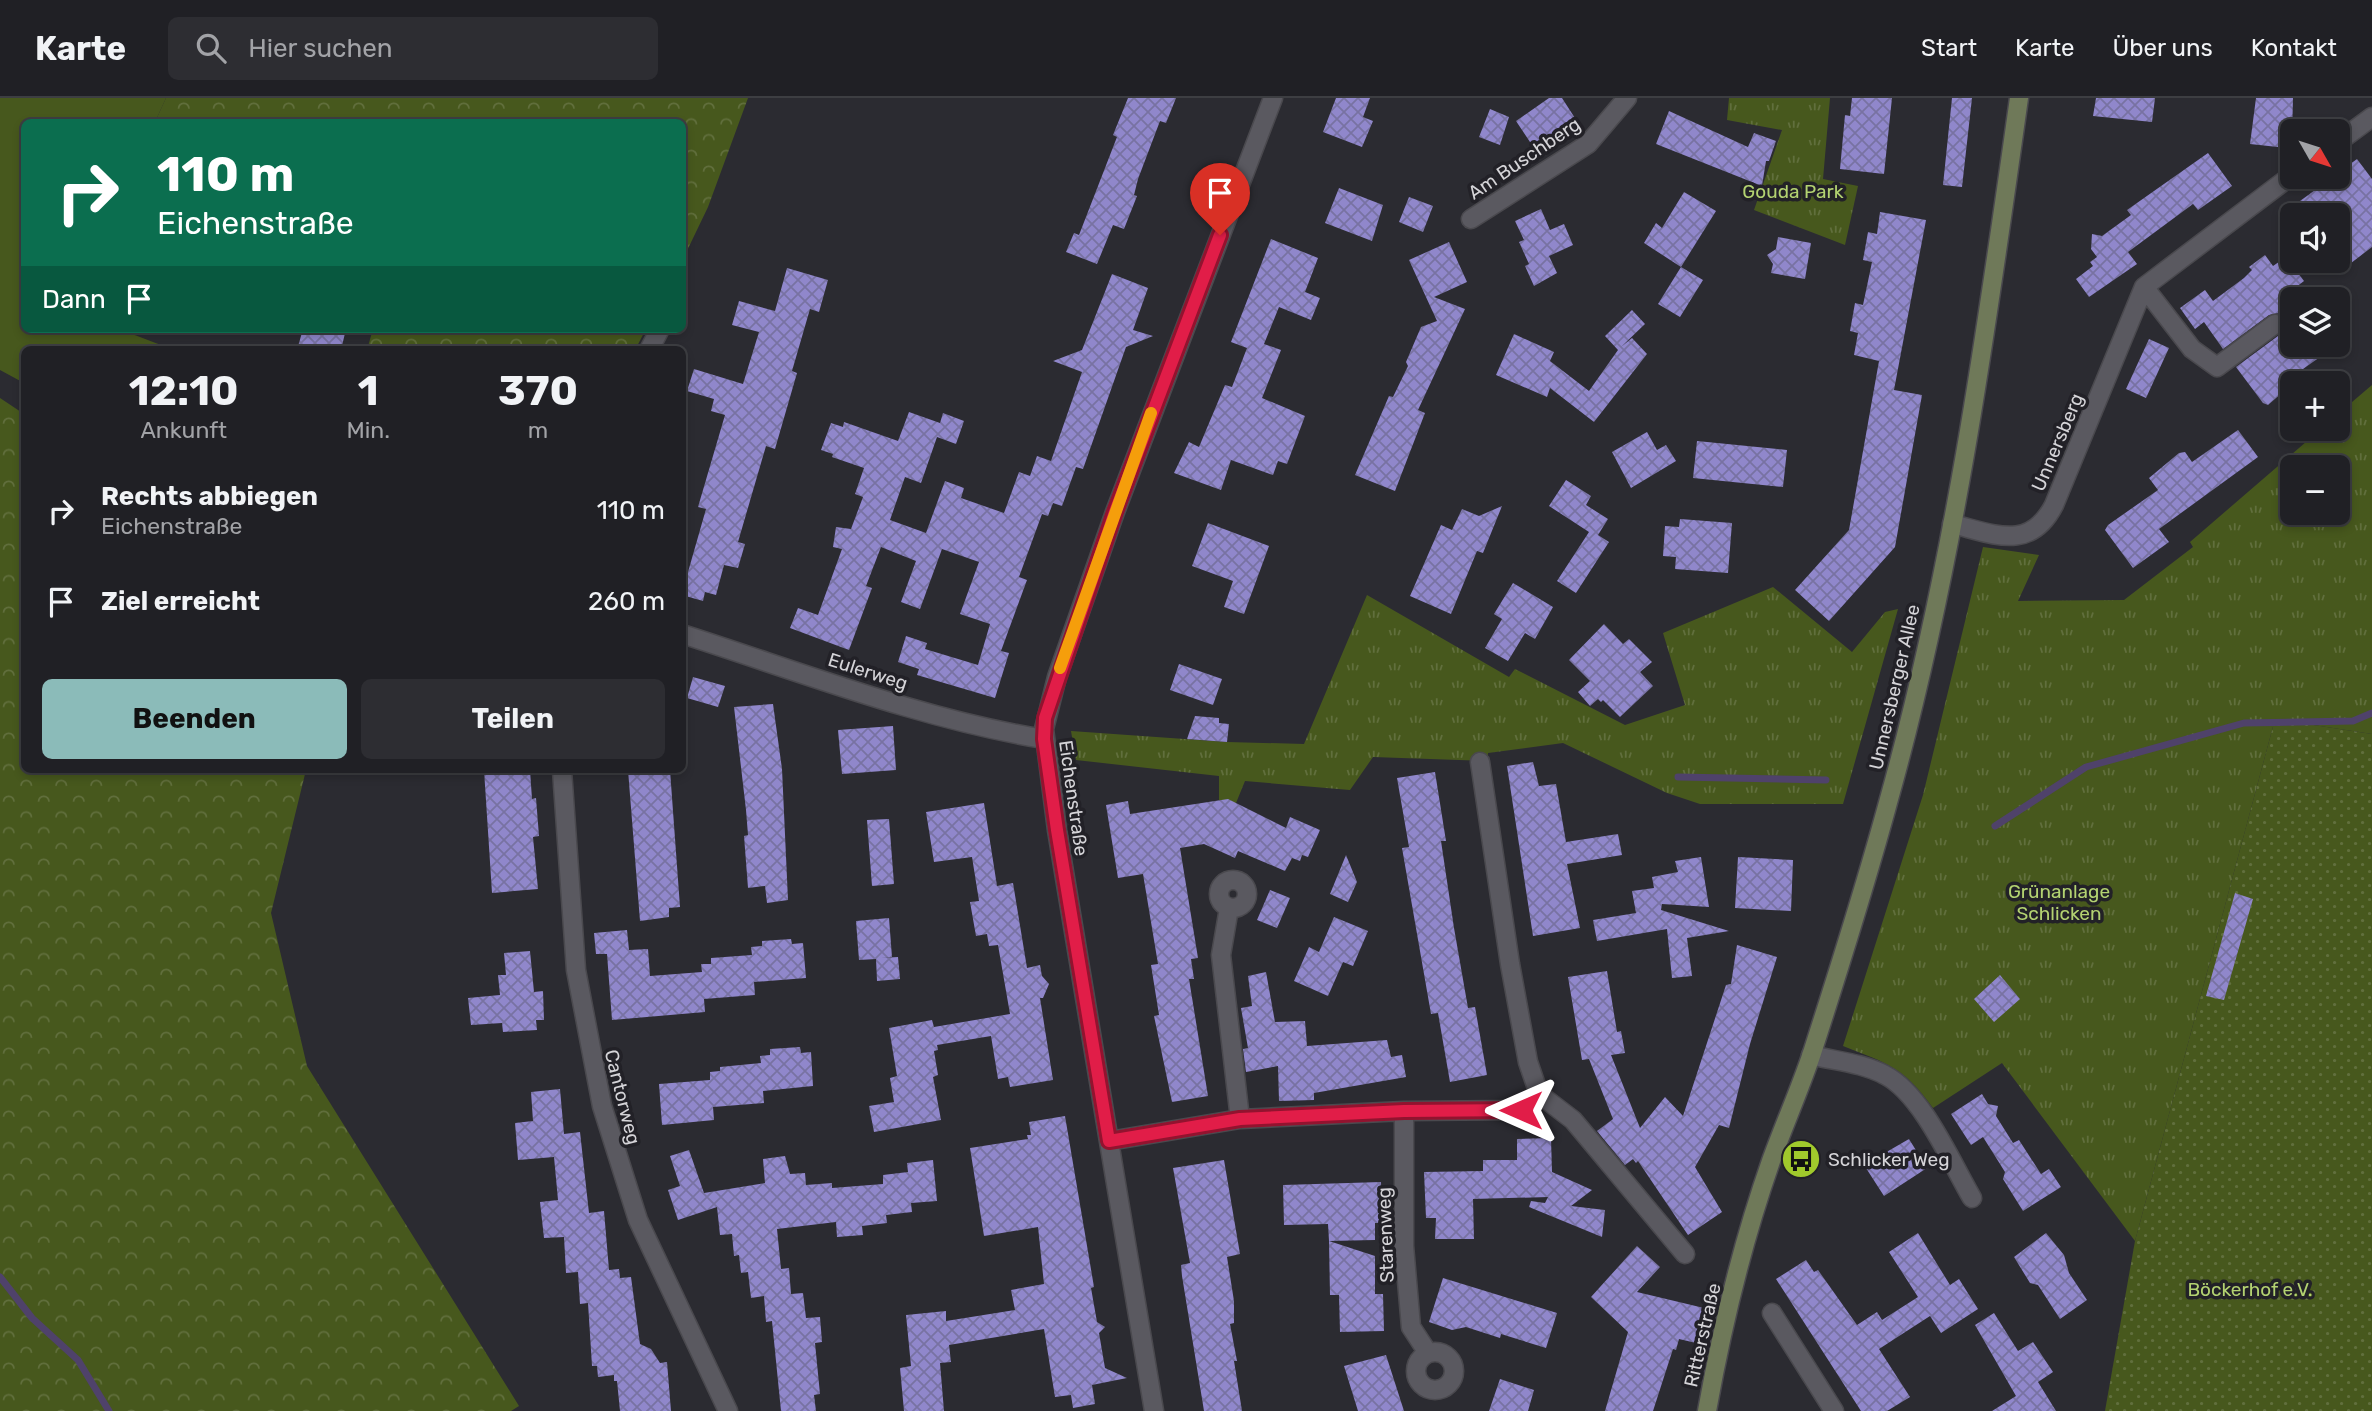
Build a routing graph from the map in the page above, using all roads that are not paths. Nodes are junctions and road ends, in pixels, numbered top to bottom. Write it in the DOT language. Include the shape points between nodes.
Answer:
graph roads {
  1 [pos="1273,98"];
  2 [pos="1627,98"];
  3 [pos="2019,98"];
  4 [pos="2372,117"];
  5 [pos="2350,133"];
  6 [pos="2280,184"];
  7 [pos="1471,219"];
  8 [pos="2144,287"];
  9 [pos="2274,324"];
  10 [pos="1952,524"];
  11 [pos="686,635"];
  12 [pos="1044,739"];
  13 [pos="1480,762"];
  14 [pos="562,773"];
  15 [pos="1229,908"];
  16 [pos="1811,1055"];
  17 [pos="1539,1094"];
  18 [pos="1404,1111"];
  19 [pos="1240,1119"];
  20 [pos="1109,1141"];
  21 [pos="1972,1198"];
  22 [pos="1685,1254"];
  23 [pos="1739,1269"];
  24 [pos="1772,1313"];
  25 [pos="1428,1353"];
  26 [pos="728,1411"];
  27 [pos="1154,1411"];
  28 [pos="1707,1411"];
  29 [pos="1834,1411"];
  1 -- 12 [label="street, Eichenstraße" via="1104,543 1048,705"];
  2 -- 7 [label="street, Am Buschberg" via="1588,144"];
  3 -- 10 [label="main road, Unnersberger Allee" via="1979,382"];
  4 -- 5 [label="street"];
  6 -- 8 [label="street"];
  8 -- 9 [label="street" via="2192,349 2217,368"];
  8 -- 10 [label="street, Unnersberg" via="2054,506 2041,526 2022,536"];
  10 -- 16 [label="main road, Unnersberger Allee" via="1890,798"];
  11 -- 12 [label="street, Eulerweg" via="929,713"];
  12 -- 20 [label="street, Eichenstraße"];
  13 -- 17 [label="street" via="1510,964 1528,1062"];
  14 -- 26 [label="street, Cantorweg" via="576,970 601,1107 638,1220"];
  15 -- 19 [label="street" via="1221,955"];
  16 -- 21 [label="street" via="1875,1071 1901,1085"];
  16 -- 23 [label="main road, Unnersberger Allee"];
  17 -- 18 [label="street" via="1521,1110"];
  17 -- 22 [label="street" via="1573,1120"];
  18 -- 19 [label="street"];
  18 -- 25 [label="street, Starenweg" via="1404,1246 1411,1327"];
  19 -- 20 [label="street"];
  20 -- 27 [label="street, Eichenstraße"];
  23 -- 28 [label="main road, Ritterstraße"];
  24 -- 29 [label="street"];
}
